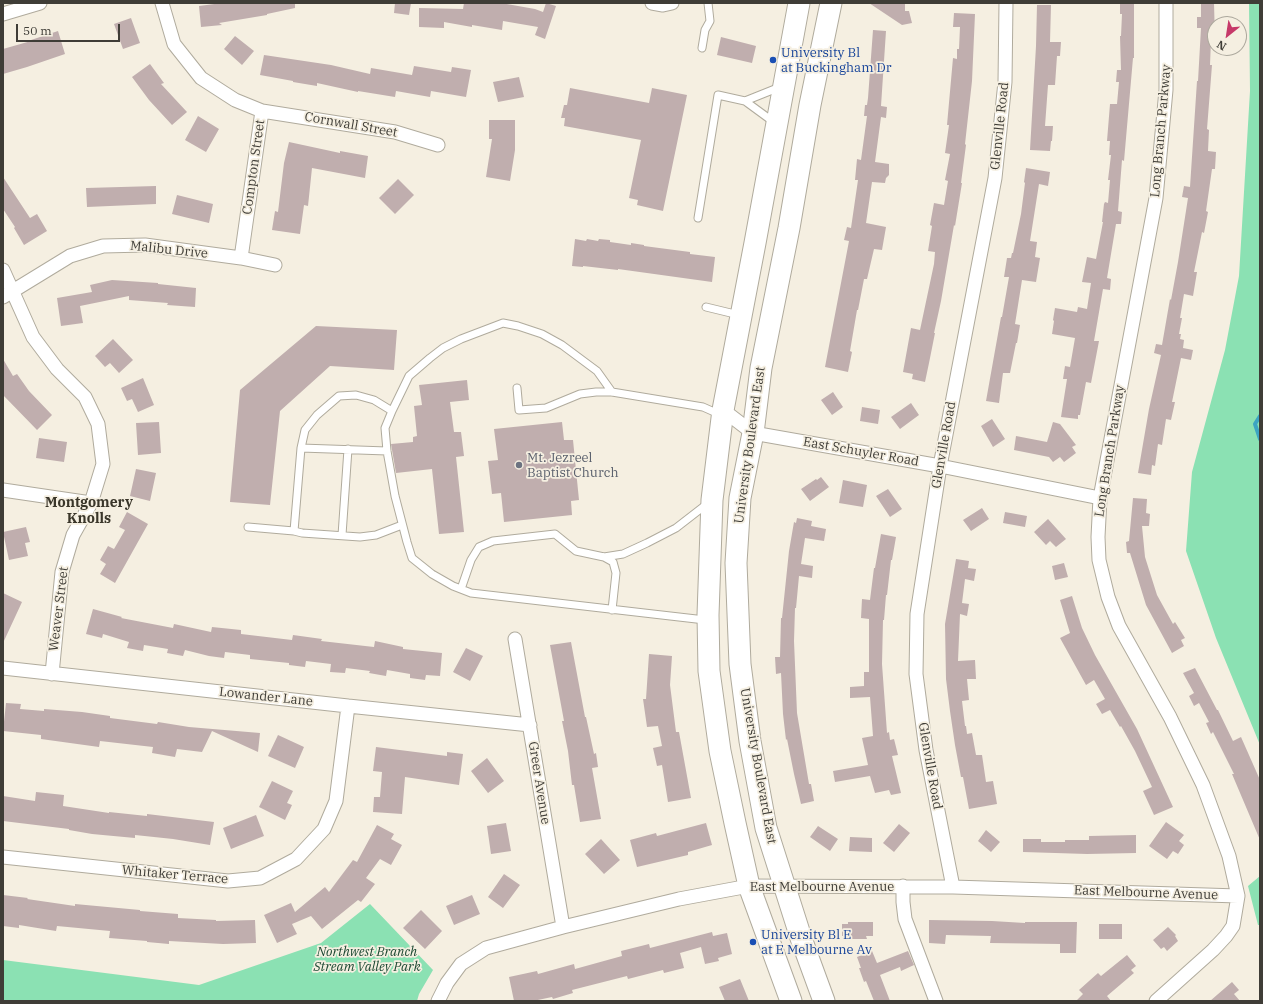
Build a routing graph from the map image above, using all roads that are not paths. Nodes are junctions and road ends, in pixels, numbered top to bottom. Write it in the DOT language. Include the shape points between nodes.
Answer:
graph roads {
  1 [pos="40,3"];
  2 [pos="162,3"];
  3 [pos="652,3"];
  4 [pos="672,3"];
  5 [pos="708,3"];
  6 [pos="799,3"];
  7 [pos="831,3"];
  8 [pos="1006,3"];
  9 [pos="1166,3"];
  10 [pos="3,14"];
  11 [pos="702,48"];
  12 [pos="784,86"];
  13 [pos="745,101"];
  14 [pos="262,111"];
  15 [pos="777,125"];
  16 [pos="438,145"];
  17 [pos="698,218"];
  18 [pos="241,258"];
  19 [pos="275,265"];
  20 [pos="3,270"];
  21 [pos="8,294"];
  22 [pos="706,307"];
  23 [pos="741,315"];
  24 [pos="517,388"];
  25 [pos="612,392"];
  26 [pos="392,411"];
  27 [pos="722,413"];
  28 [pos="753,432"];
  29 [pos="301,448"];
  30 [pos="348,449"];
  31 [pos="387,451"];
  32 [pos="940,466"];
  33 [pos="3,490"];
  34 [pos="1100,498"];
  35 [pos="712,500"];
  36 [pos="91,503"];
  37 [pos="402,525"];
  38 [pos="248,527"];
  39 [pos="294,531"];
  40 [pos="342,535"];
  41 [pos="604,557"];
  42 [pos="461,589"];
  43 [pos="612,610"];
  44 [pos="708,620"];
  45 [pos="514,639"];
  46 [pos="3,668"];
  47 [pos="52,674"];
  48 [pos="348,706"];
  49 [pos="530,725"];
  50 [pos="3,857"];
  51 [pos="749,886"];
  52 [pos="784,886"];
  53 [pos="903,886"];
  54 [pos="953,887"];
  55 [pos="1238,896"];
  56 [pos="563,927"];
  57 [pos="438,1001"];
  58 [pos="791,1001"];
  59 [pos="824,1001"];
  60 [pos="936,1001"];
  61 [pos="1156,1001"];
  1 -- 10 [label="street"];
  2 -- 14 [label="street, Compton Street" via="174,44 201,78 235,100"];
  3 -- 4 [label="street"];
  5 -- 11 [label="lane" via="710,21 705,30"];
  6 -- 12 [label="main road"];
  7 -- 28 [label="main road, University Boulevard East" via="761,368"];
  8 -- 32 [label="street, Glenville Road" via="1005,82 995,178"];
  9 -- 34 [label="street, Long Branch Parkway" via="1166,90 1156,198"];
  12 -- 13 [label="lane"];
  12 -- 15 [label="main road"];
  13 -- 15 [label="lane"];
  13 -- 17 [label="lane" via="718,95"];
  14 -- 16 [label="street, Cornwall Street" via="395,132"];
  14 -- 18 [label="street, Compton Street"];
  15 -- 23 [label="main road"];
  18 -- 19 [label="street, Malibu Drive"];
  18 -- 21 [label="street, Malibu Drive" via="145,245 103,246 70,256"];
  20 -- 21 [label="street, Weaver Street"];
  21 -- 36 [label="street, Weaver Street" via="33,337 57,369 85,397 98,424 103,464"];
  22 -- 23 [label="lane"];
  23 -- 27 [label="main road"];
  24 -- 25 [label="lane" via="519,410 546,408 580,394"];
  25 -- 26 [label="lane" via="596,371 562,345 542,334 503,323 440,350 409,376"];
  25 -- 27 [label="lane" via="702,407"];
  26 -- 29 [label="lane" via="374,400 356,395 339,396 317,415 305,430"];
  26 -- 31 [label="lane" via="386,428"];
  27 -- 28 [label="street, East Schuyler Road"];
  27 -- 35 [label="main road"];
  28 -- 32 [label="street, East Schuyler Road"];
  28 -- 52 [label="main road, University Boulevard East" via="740,498 736,563 740,664 750,741 766,828"];
  29 -- 30 [label="lane"];
  29 -- 39 [label="lane"];
  30 -- 31 [label="lane"];
  30 -- 40 [label="lane"];
  31 -- 37 [label="lane"];
  32 -- 34 [label="street, East Schuyler Road"];
  32 -- 54 [label="street, Glenville Road" via="917,614 916,674 926,750"];
  33 -- 36 [label="street"];
  34 -- 55 [label="street, Long Branch Parkway" via="1099,560 1108,597 1119,626 1170,716 1203,785 1230,856"];
  35 -- 41 [label="lane" via="676,528 623,554"];
  35 -- 44 [label="main road"];
  36 -- 47 [label="street, Weaver Street" via="74,535 62,572"];
  37 -- 40 [label="lane" via="376,535"];
  37 -- 42 [label="lane" via="412,558 432,574"];
  38 -- 39 [label="lane"];
  39 -- 40 [label="lane"];
  41 -- 42 [label="lane" via="576,551 555,534 493,541 479,547 471,560"];
  41 -- 43 [label="lane" via="613,562 616,573"];
  42 -- 43 [label="lane" via="471,593"];
  43 -- 44 [label="lane"];
  44 -- 51 [label="main road" via="709,671 720,751"];
  45 -- 49 [label="street, Greer Avenue"];
  46 -- 47 [label="street, Lowander Lane"];
  47 -- 48 [label="street, Lowander Lane"];
  48 -- 49 [label="street, Lowander Lane"];
  48 -- 50 [label="street, Whitaker Terrace" via="336,801 324,829 296,859 260,878 228,881"];
  49 -- 56 [label="street, Greer Avenue"];
  51 -- 52 [label="street, East Melbourne Avenue"];
  51 -- 56 [label="street, East Melbourne Avenue" via="679,899"];
  51 -- 58 [label="main road"];
  52 -- 53 [label="street, East Melbourne Avenue"];
  52 -- 59 [label="main road, University Boulevard East"];
  53 -- 54 [label="street, East Melbourne Avenue"];
  53 -- 60 [label="street" via="905,919"];
  54 -- 55 [label="street, East Melbourne Avenue"];
  55 -- 61 [label="street" via="1233,926 1226,936"];
  56 -- 57 [label="street, East Melbourne Avenue" via="486,948 461,964"];
}
